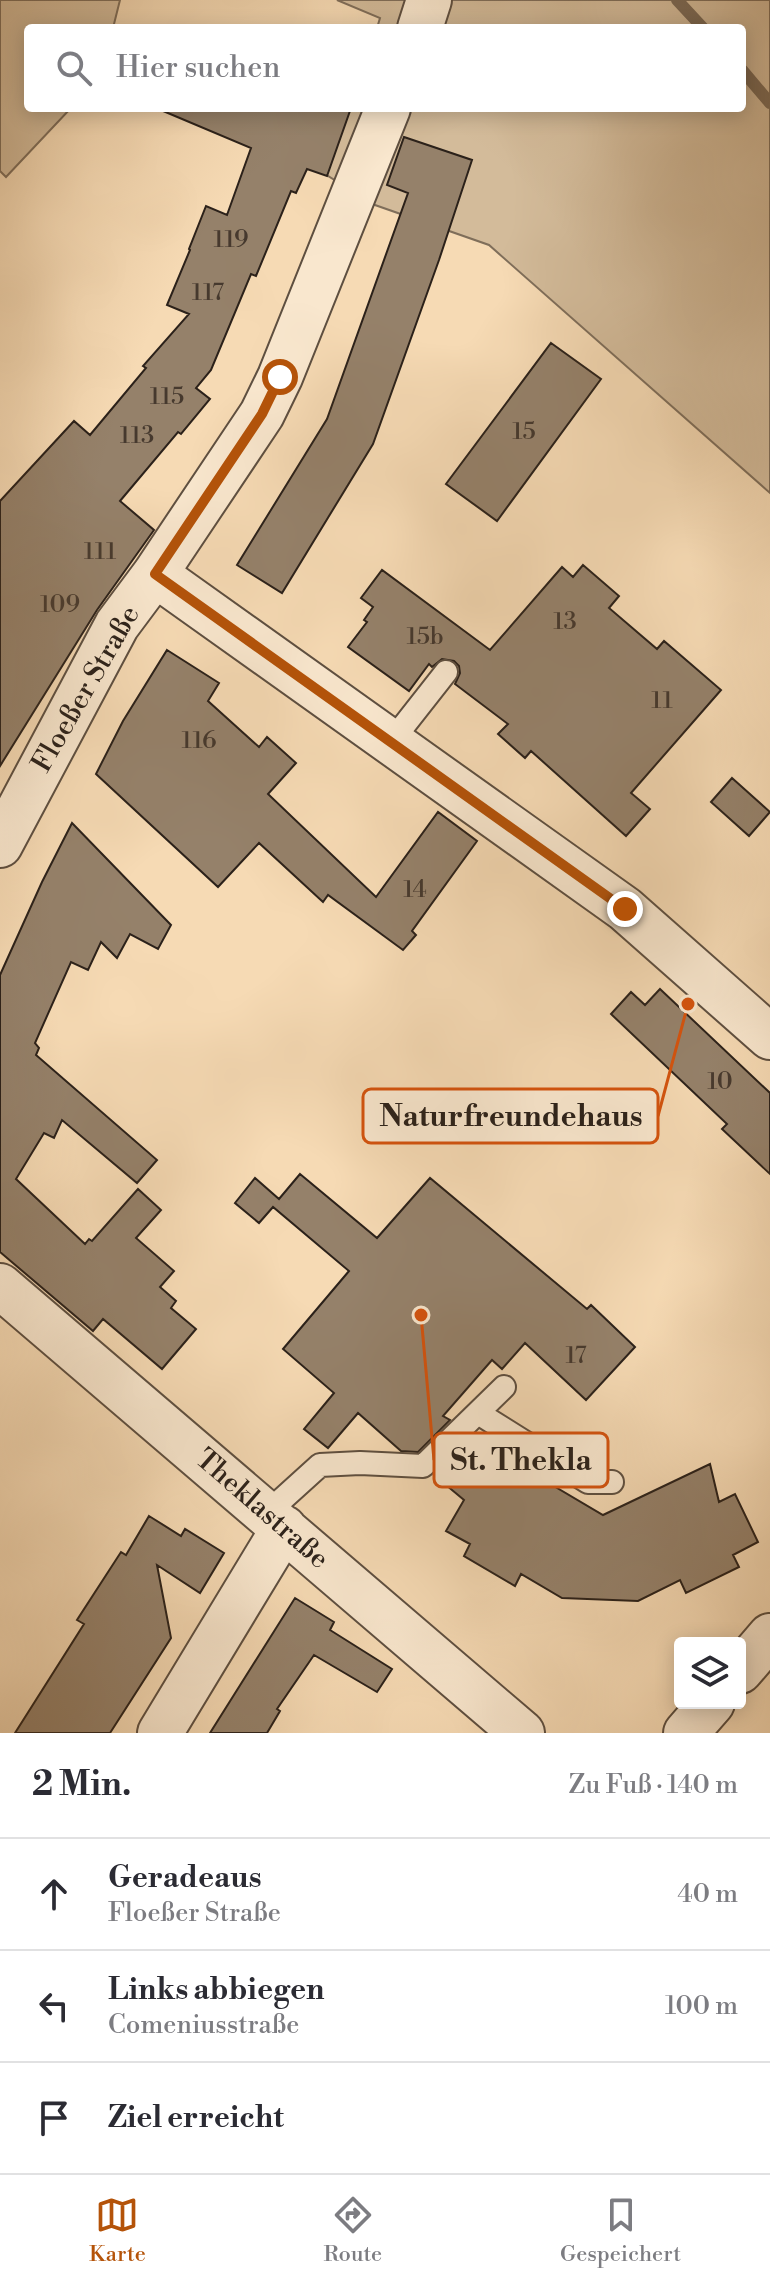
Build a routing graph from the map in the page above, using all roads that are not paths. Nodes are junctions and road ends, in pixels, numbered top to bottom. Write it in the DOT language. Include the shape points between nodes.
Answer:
graph roads {
  1 [pos="429,0"];
  2 [pos="421,24"];
  3 [pos="386,112"];
  4 [pos="155,574"];
  5 [pos="446,672"];
  6 [pos="391,742"];
  7 [pos="0,845"];
  8 [pos="770,1037"];
  9 [pos="0,1286"];
  10 [pos="504,1387"];
  11 [pos="478,1413"];
  12 [pos="612,1482"];
  13 [pos="276,1521"];
  14 [pos="770,1636"];
  15 [pos="746,1664"];
  16 [pos="707,1709"];
  17 [pos="160,1733"];
  18 [pos="522,1733"];
  19 [pos="686,1733"];
  1 -- 2 [label="street"];
  3 -- 4 [label="street, Floeßer Straße" via="262,414"];
  4 -- 6 [label="street"];
  4 -- 7 [label="street, Floeßer Straße" via="117,625"];
  5 -- 6 [label="lane"];
  6 -- 8 [label="street" via="625,909"];
  9 -- 13 [label="street, Theklastraße"];
  10 -- 11 [label="lane"];
  11 -- 12 [label="lane" via="588,1482"];
  11 -- 13 [label="lane" via="423,1466 320,1465"];
  13 -- 17 [label="street"];
  13 -- 18 [label="street, Theklastraße"];
  14 -- 15 [label="street"];
  16 -- 19 [label="street"];
}
